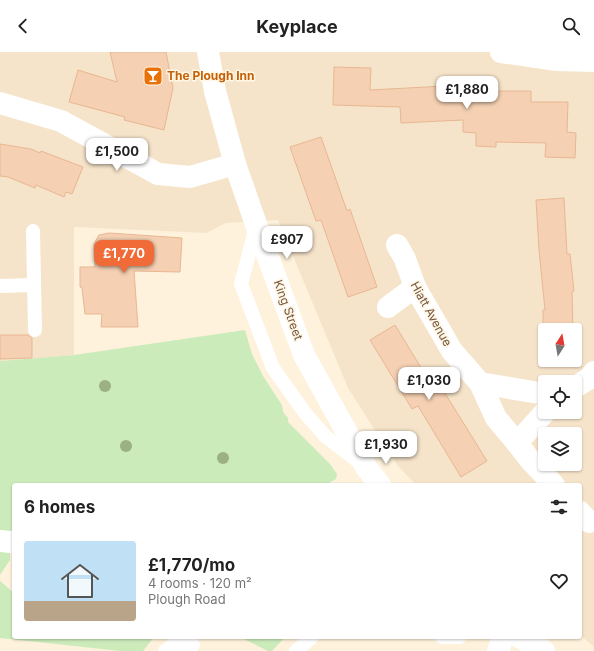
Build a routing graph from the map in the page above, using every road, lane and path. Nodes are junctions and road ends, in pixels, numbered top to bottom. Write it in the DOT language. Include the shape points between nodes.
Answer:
graph roads {
  1 [pos="208,52"];
  2 [pos="501,52"];
  3 [pos="594,61"];
  4 [pos="0,103"];
  5 [pos="235,164"];
  6 [pos="256,227"];
  7 [pos="33,231"];
  8 [pos="401,252"];
  9 [pos="34,284"];
  10 [pos="0,286"];
  11 [pos="415,287"];
  12 [pos="388,307"];
  13 [pos="35,330"];
  14 [pos="594,372"];
  15 [pos="480,383"];
  16 [pos="582,383"];
  17 [pos="538,393"];
  18 [pos="539,419"];
  19 [pos="518,443"];
  20 [pos="366,467"];
  21 [pos="378,483"];
  22 [pos="552,483"];
  23 [pos="310,639"];
  24 [pos="502,639"];
  25 [pos="523,639"];
  26 [pos="192,645"];
  27 [pos="165,651"];
  28 [pos="296,651"];
  29 [pos="498,651"];
  30 [pos="544,651"];
  1 -- 5 [label="street, King Street" via="215,92"];
  2 -- 3 [label="street" via="556,60"];
  4 -- 5 [label="street" via="61,122 158,174 190,177"];
  5 -- 6 [label="street, King Street"];
  6 -- 20 [label="street, King Street" via="304,355"];
  6 -- 20 [label="lane" via="241,284 273,368 325,436"];
  7 -- 9 [label="lane"];
  8 -- 11 [label="street, Hiatt Avenue"];
  9 -- 10 [label="lane"];
  9 -- 13 [label="lane"];
  11 -- 12 [label="street"];
  11 -- 15 [label="street, Hiatt Avenue" via="452,351"];
  14 -- 16 [label="street"];
  15 -- 17 [label="street"];
  15 -- 19 [label="street, Hiatt Avenue" via="496,418"];
  18 -- 19 [label="street"];
  19 -- 22 [label="street, Hiatt Avenue"];
  20 -- 21 [label="street, King Street"];
  23 -- 28 [label="lane"];
  24 -- 29 [label="street"];
  25 -- 30 [label="street"];
  26 -- 27 [label="lane" via="174,644"];
}
